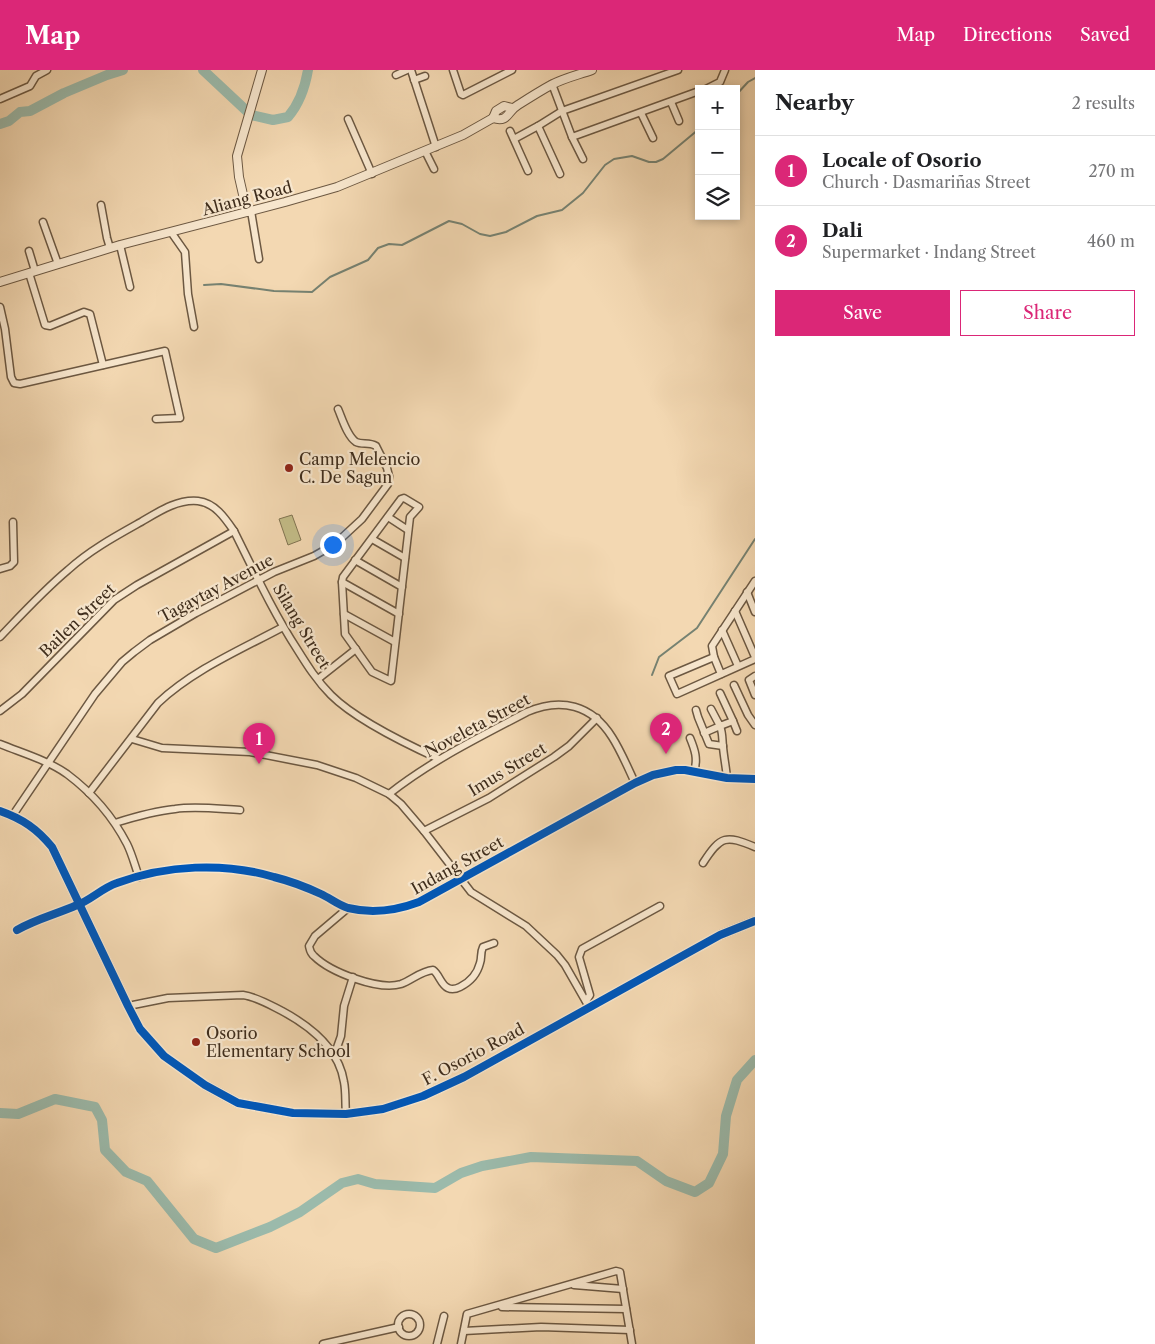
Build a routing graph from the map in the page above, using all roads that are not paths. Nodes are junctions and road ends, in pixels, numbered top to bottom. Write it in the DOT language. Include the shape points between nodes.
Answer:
graph roads {
  1 [pos="47,70"];
  2 [pos="262,70"];
  3 [pos="409,70"];
  4 [pos="453,70"];
  5 [pos="512,70"];
  6 [pos="592,70"];
  7 [pos="678,70"];
  8 [pos="725,70"];
  9 [pos="577,73"];
  10 [pos="396,75"];
  11 [pos="425,76"];
  12 [pos="414,80"];
  13 [pos="552,84"];
  14 [pos="714,85"];
  15 [pos="695,93"];
  16 [pos="0,99"];
  17 [pos="671,102"];
  18 [pos="562,111"];
  19 [pos="641,113"];
  20 [pos="348,119"];
  21 [pos="679,120"];
  22 [pos="538,126"];
  23 [pos="510,131"];
  24 [pos="572,137"];
  25 [pos="652,138"];
  26 [pos="514,139"];
  27 [pos="436,147"];
  28 [pos="425,151"];
  29 [pos="583,159"];
  30 [pos="434,169"];
  31 [pos="528,171"];
  32 [pos="372,174"];
  33 [pos="560,174"];
  34 [pos="101,205"];
  35 [pos="249,211"];
  36 [pos="43,222"];
  37 [pos="170,232"];
  38 [pos="120,245"];
  39 [pos="110,248"];
  40 [pos="30,251"];
  41 [pos="259,259"];
  42 [pos="58,264"];
  43 [pos="32,272"];
  44 [pos="0,282"];
  45 [pos="130,287"];
  46 [pos="0,307"];
  47 [pos="194,327"];
  48 [pos="103,365"];
  49 [pos="338,409"];
  50 [pos="156,419"];
  51 [pos="388,517"];
  52 [pos="14,522"];
  53 [pos="408,530"];
  54 [pos="234,532"];
  55 [pos="372,538"];
  56 [pos="405,558"];
  57 [pos="355,560"];
  58 [pos="0,569"];
  59 [pos="258,580"];
  60 [pos="755,581"];
  61 [pos="342,582"];
  62 [pos="402,587"];
  63 [pos="747,592"];
  64 [pos="735,612"];
  65 [pos="755,612"];
  66 [pos="344,614"];
  67 [pos="399,614"];
  68 [pos="283,627"];
  69 [pos="722,630"];
  70 [pos="0,637"];
  71 [pos="395,642"];
  72 [pos="356,649"];
  73 [pos="714,657"];
  74 [pos="755,658"];
  75 [pos="738,666"];
  76 [pos="721,674"];
  77 [pos="755,676"];
  78 [pos="318,679"];
  79 [pos="734,685"];
  80 [pos="720,693"];
  81 [pos="755,695"];
  82 [pos="711,709"];
  83 [pos="696,710"];
  84 [pos="0,711"];
  85 [pos="597,718"];
  86 [pos="733,721"];
  87 [pos="720,726"];
  88 [pos="755,726"];
  89 [pos="737,730"];
  90 [pos="704,733"];
  91 [pos="690,738"];
  92 [pos="132,739"];
  93 [pos="0,744"];
  94 [pos="723,746"];
  95 [pos="439,759"];
  96 [pos="48,764"];
  97 [pos="694,772"];
  98 [pos="753,777"];
  99 [pos="727,778"];
  100 [pos="635,782"];
  101 [pos="89,793"];
  102 [pos="389,794"];
  103 [pos="240,810"];
  104 [pos="0,811"];
  105 [pos="13,815"];
  106 [pos="114,823"];
  107 [pos="424,831"];
  108 [pos="755,847"];
  109 [pos="703,863"];
  110 [pos="139,876"];
  111 [pos="462,879"];
  112 [pos="78,905"];
  113 [pos="660,906"];
  114 [pos="348,908"];
  115 [pos="755,921"];
  116 [pos="17,930"];
  117 [pos="494,944"];
  118 [pos="354,977"];
  119 [pos="587,1004"];
  120 [pos="128,1006"];
  121 [pos="334,1056"];
  122 [pos="346,1114"];
  123 [pos="570,1285"];
  124 [pos="623,1289"];
  125 [pos="494,1307"];
  126 [pos="626,1309"];
  127 [pos="444,1316"];
  128 [pos="399,1327"];
  129 [pos="630,1330"];
  130 [pos="464,1332"];
  131 [pos="323,1344"];
  132 [pos="328,1344"];
  133 [pos="437,1344"];
  134 [pos="461,1344"];
  135 [pos="632,1344"];
  1 -- 16 [label="street" via="36,76 30,86"];
  2 -- 35 [label="street" via="238,153 239,177"];
  3 -- 10 [label="street"];
  3 -- 12 [label="street"];
  4 -- 5 [label="street" via="463,95"];
  6 -- 9 [label="street"];
  7 -- 18 [label="street"];
  8 -- 14 [label="street" via="720,82"];
  9 -- 13 [label="street"];
  11 -- 12 [label="street"];
  12 -- 27 [label="street"];
  13 -- 18 [label="street"];
  13 -- 27 [label="street, Aliang Road" via="512,108 504,106 496,111 493,118"];
  15 -- 17 [label="street"];
  17 -- 19 [label="street"];
  17 -- 21 [label="street"];
  18 -- 22 [label="street"];
  18 -- 24 [label="street"];
  19 -- 24 [label="street"];
  19 -- 25 [label="street"];
  20 -- 32 [label="street"];
  22 -- 26 [label="street"];
  22 -- 33 [label="street"];
  23 -- 26 [label="street"];
  24 -- 29 [label="street"];
  26 -- 31 [label="street"];
  27 -- 28 [label="street, Aliang Road"];
  28 -- 30 [label="street"];
  28 -- 32 [label="street, Aliang Road"];
  32 -- 35 [label="street, Aliang Road" via="315,194"];
  34 -- 39 [label="street"];
  35 -- 37 [label="street, Aliang Road"];
  35 -- 41 [label="street"];
  36 -- 42 [label="street"];
  37 -- 38 [label="street, Aliang Road"];
  37 -- 47 [label="street" via="186,252"];
  38 -- 39 [label="street, Aliang Road"];
  38 -- 45 [label="street"];
  39 -- 42 [label="street, Aliang Road"];
  40 -- 43 [label="street"];
  42 -- 43 [label="street, Aliang Road"];
  43 -- 44 [label="street, Aliang Road"];
  43 -- 48 [label="street" via="45,325 50,326 84,312 90,314"];
  46 -- 48 [label="street" via="14,383"];
  48 -- 50 [label="street" via="165,350 180,418"];
  49 -- 59 [label="street, Tagaytay Avenue" via="355,441 376,446 389,476 388,484 362,519 335,544"];
  51 -- 53 [label="street"];
  51 -- 53 [label="street" via="404,498 419,507 410,518"];
  51 -- 55 [label="street"];
  52 -- 58 [label="street" via="14,562"];
  53 -- 56 [label="street"];
  54 -- 59 [label="street, Silang Street"];
  54 -- 70 [label="street, Silang Street" via="214,506 199,501 166,508 100,545 68,570"];
  54 -- 84 [label="street, Bailen Street" via="114,600 22,694"];
  55 -- 56 [label="street"];
  55 -- 57 [label="street"];
  56 -- 62 [label="street"];
  57 -- 61 [label="street"];
  57 -- 62 [label="street"];
  59 -- 68 [label="street, Silang Street"];
  59 -- 96 [label="street, Tagaytay Avenue" via="150,640 122,662 95,694"];
  60 -- 63 [label="street"];
  61 -- 66 [label="street"];
  61 -- 67 [label="street"];
  62 -- 67 [label="street"];
  63 -- 64 [label="street"];
  63 -- 65 [label="street"];
  64 -- 69 [label="street"];
  64 -- 74 [label="street"];
  66 -- 71 [label="street"];
  66 -- 72 [label="street" via="345,634"];
  67 -- 71 [label="street"];
  68 -- 78 [label="street, Silang Street"];
  68 -- 92 [label="street" via="185,680 158,703"];
  69 -- 73 [label="street" via="712,646"];
  69 -- 75 [label="street"];
  71 -- 72 [label="street" via="391,681 372,672"];
  72 -- 78 [label="street"];
  73 -- 76 [label="street"];
  73 -- 76 [label="street" via="669,676 677,694"];
  74 -- 75 [label="street"];
  75 -- 76 [label="street"];
  77 -- 81 [label="street" via="749,680"];
  78 -- 95 [label="street, Silang Street" via="348,709"];
  79 -- 88 [label="street"];
  80 -- 86 [label="street"];
  82 -- 87 [label="street"];
  83 -- 90 [label="street"];
  85 -- 95 [label="street, Noveleta Street" via="565,704 541,706"];
  85 -- 100 [label="street, Noveleta Street" via="613,738"];
  85 -- 107 [label="street, Imus Street" via="570,746 554,757 489,798"];
  86 -- 87 [label="street"];
  86 -- 89 [label="street"];
  87 -- 90 [label="street"];
  87 -- 94 [label="street"];
  90 -- 94 [label="street" via="709,744"];
  91 -- 97 [label="street" via="696,755"];
  92 -- 101 [label="street"];
  92 -- 102 [label="street" via="162,748 250,752 317,765 356,778"];
  93 -- 96 [label="street"];
  94 -- 99 [label="street"];
  95 -- 102 [label="street, Noveleta Street"];
  96 -- 101 [label="street"];
  96 -- 105 [label="street, Tagaytay Avenue"];
  97 -- 99 [label="street, Indang Street"];
  97 -- 100 [label="street, Indang Street" via="666,771"];
  98 -- 99 [label="street, Indang Street"];
  100 -- 111 [label="street, Indang Street"];
  101 -- 106 [label="street"];
  102 -- 107 [label="street"];
  103 -- 106 [label="street" via="175,809"];
  104 -- 105 [label="street, F. Osorio Road"];
  105 -- 112 [label="street, F. Osorio Road" via="39,832 52,848"];
  106 -- 110 [label="street" via="128,845"];
  107 -- 111 [label="street"];
  108 -- 109 [label="street" via="729,839 713,848"];
  110 -- 112 [label="street, Indang Street" via="115,883"];
  110 -- 114 [label="street, Indang Street" via="182,869 227,868 274,877 322,894"];
  111 -- 114 [label="street, Indang Street" via="402,908 376,911"];
  111 -- 119 [label="street" via="473,894 526,926 557,955"];
  112 -- 116 [label="street, Indang Street" via="32,921"];
  112 -- 120 [label="street, F. Osorio Road"];
  113 -- 119 [label="street" via="582,949 579,957 590,995"];
  114 -- 118 [label="street" via="315,936 309,946 313,956 330,968"];
  115 -- 119 [label="street, F. Osorio Road" via="720,935"];
  117 -- 118 [label="street" via="483,947 481,962 469,983 455,989 444,986 433,970 400,984 381,985"];
  118 -- 121 [label="street" via="344,1006 341,1036"];
  119 -- 122 [label="street, F. Osorio Road" via="464,1077 423,1096 383,1110"];
  120 -- 121 [label="street" via="168,998 250,996 300,1021 325,1042"];
  120 -- 122 [label="street, F. Osorio Road" via="140,1029 164,1056 238,1103 293,1113"];
  121 -- 122 [label="street" via="344,1082"];
  123 -- 124 [label="street"];
  123 -- 124 [label="street" via="616,1271 620,1272"];
  123 -- 125 [label="street"];
  124 -- 126 [label="street"];
  125 -- 126 [label="street"];
  125 -- 130 [label="street" via="467,1314"];
  126 -- 129 [label="street"];
  127 -- 133 [label="street"];
  128 -- 132 [label="street"];
  129 -- 130 [label="street" via="541,1327"];
  129 -- 135 [label="street"];
  130 -- 134 [label="street"];
  131 -- 132 [label="street"];
}
